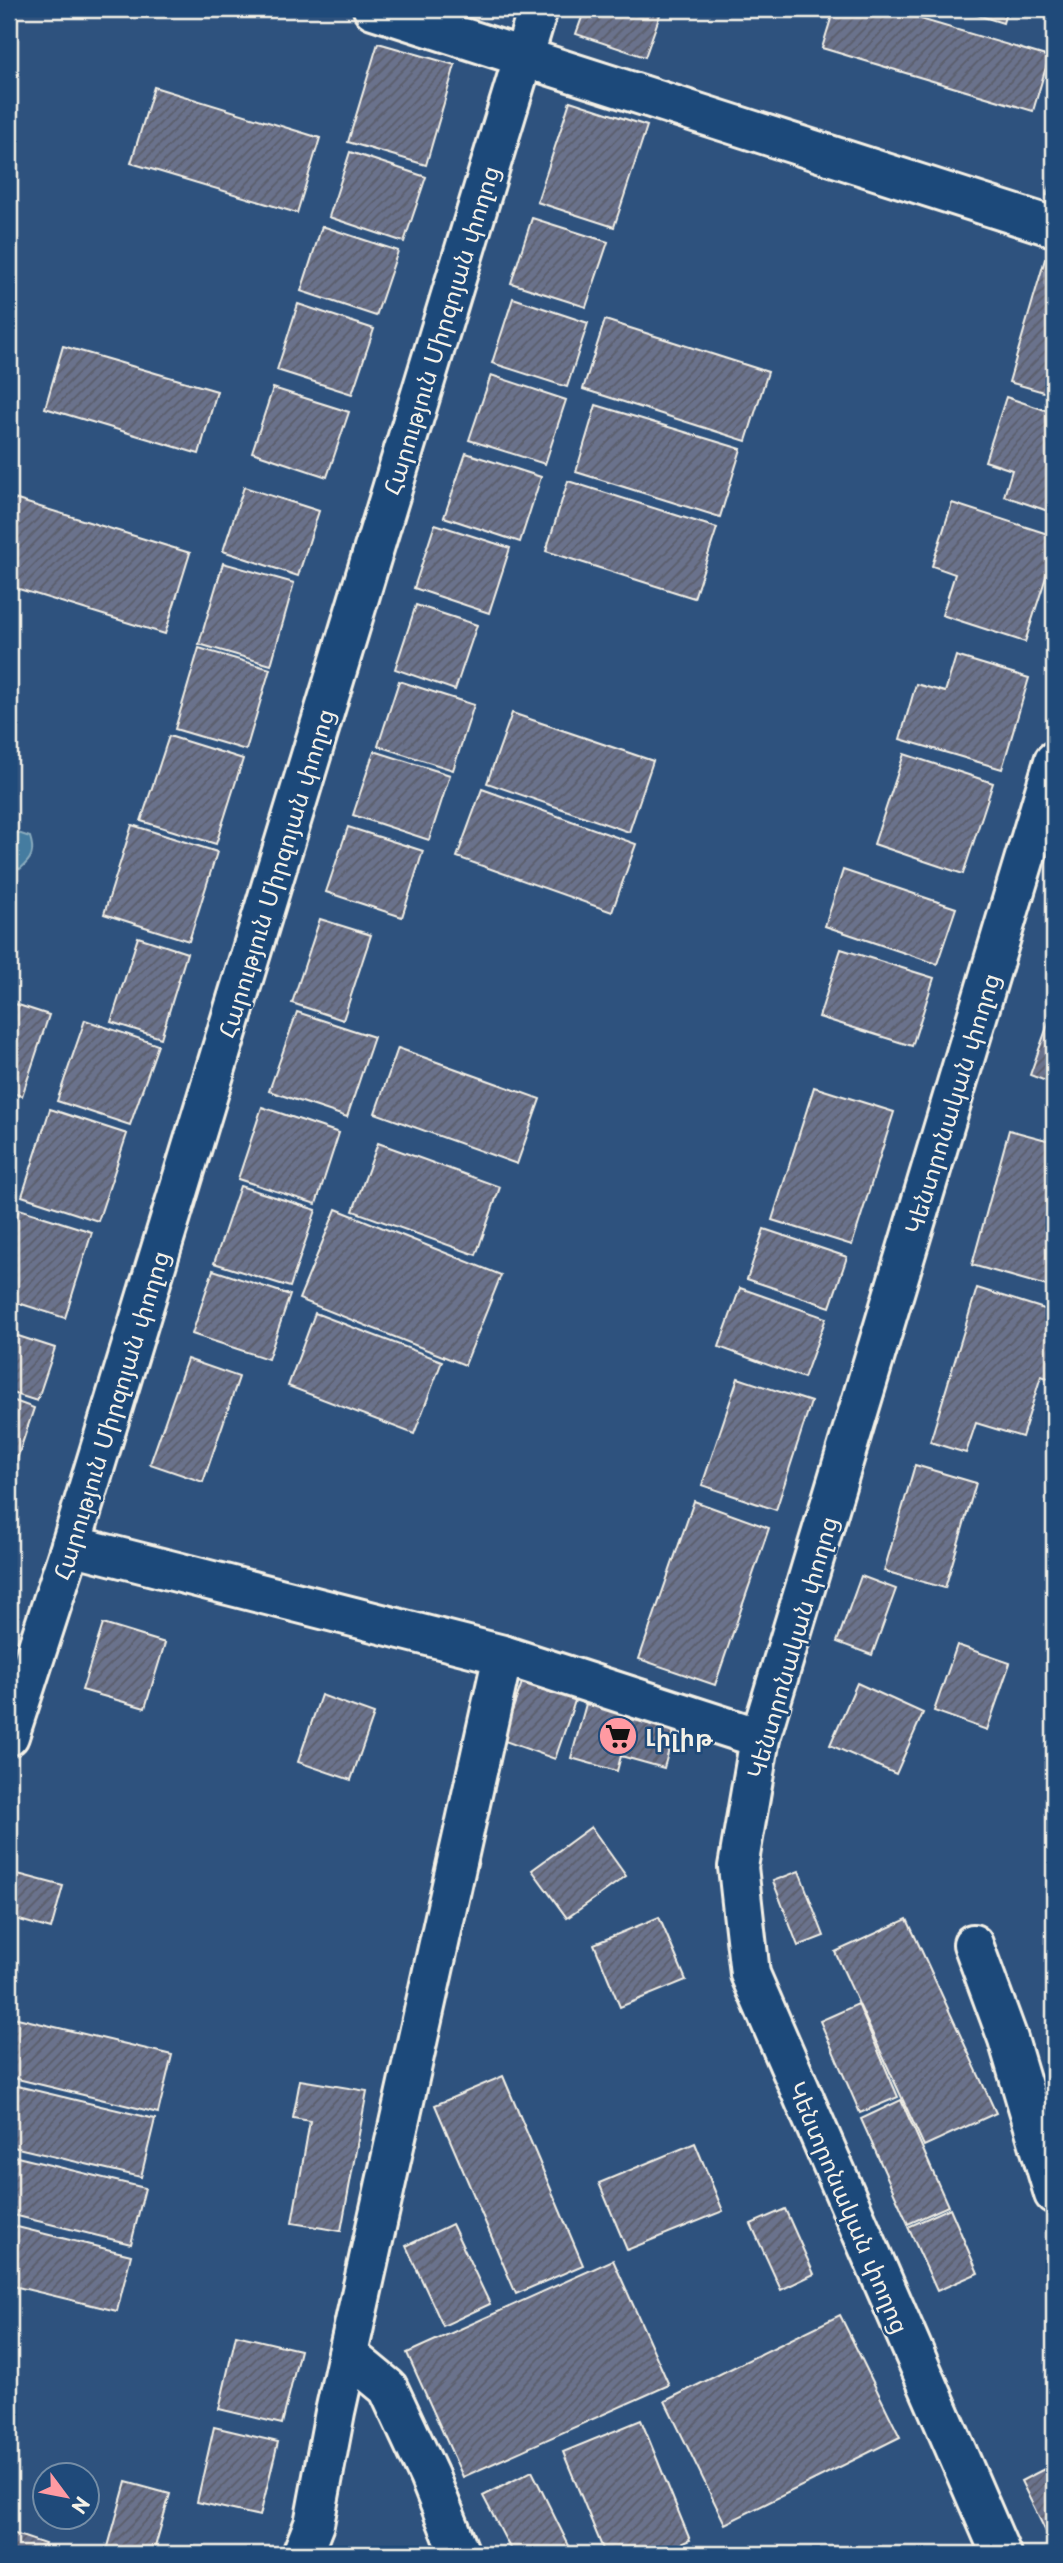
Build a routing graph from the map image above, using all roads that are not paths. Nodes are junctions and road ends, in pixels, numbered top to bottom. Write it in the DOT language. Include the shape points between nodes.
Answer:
graph roads {
  1 [pos="373,9"];
  2 [pos="538,9"];
  3 [pos="524,55"];
  4 [pos="1054,227"];
  5 [pos="1054,761"];
  6 [pos="71,1545"];
  7 [pos="503,1655"];
  8 [pos="9,1736"];
  9 [pos="760,1738"];
  10 [pos="973,1944"];
  11 [pos="1054,2194"];
  12 [pos="348,2355"];
  13 [pos="302,2554"];
  14 [pos="460,2554"];
  15 [pos="1001,2554"];
  1 -- 3 [label="street"];
  2 -- 3 [label="street, Հարություն Միրզոյան փողոց"];
  3 -- 4 [label="street"];
  3 -- 6 [label="street, Հարություն Միրզոյան փողոց"];
  5 -- 9 [label="street, Կենտրոնական փողոց"];
  6 -- 7 [label="street"];
  6 -- 8 [label="street, Հարություն Միրզոյան փողոց"];
  7 -- 9 [label="street"];
  7 -- 12 [label="street"];
  9 -- 15 [label="street, Կենտրոնական փողոց" via="738,1867 750,1974"];
  10 -- 11 [label="street" via="1008,2039"];
  12 -- 13 [label="street" via="314,2524"];
  12 -- 14 [label="street" via="388,2388"];
}
